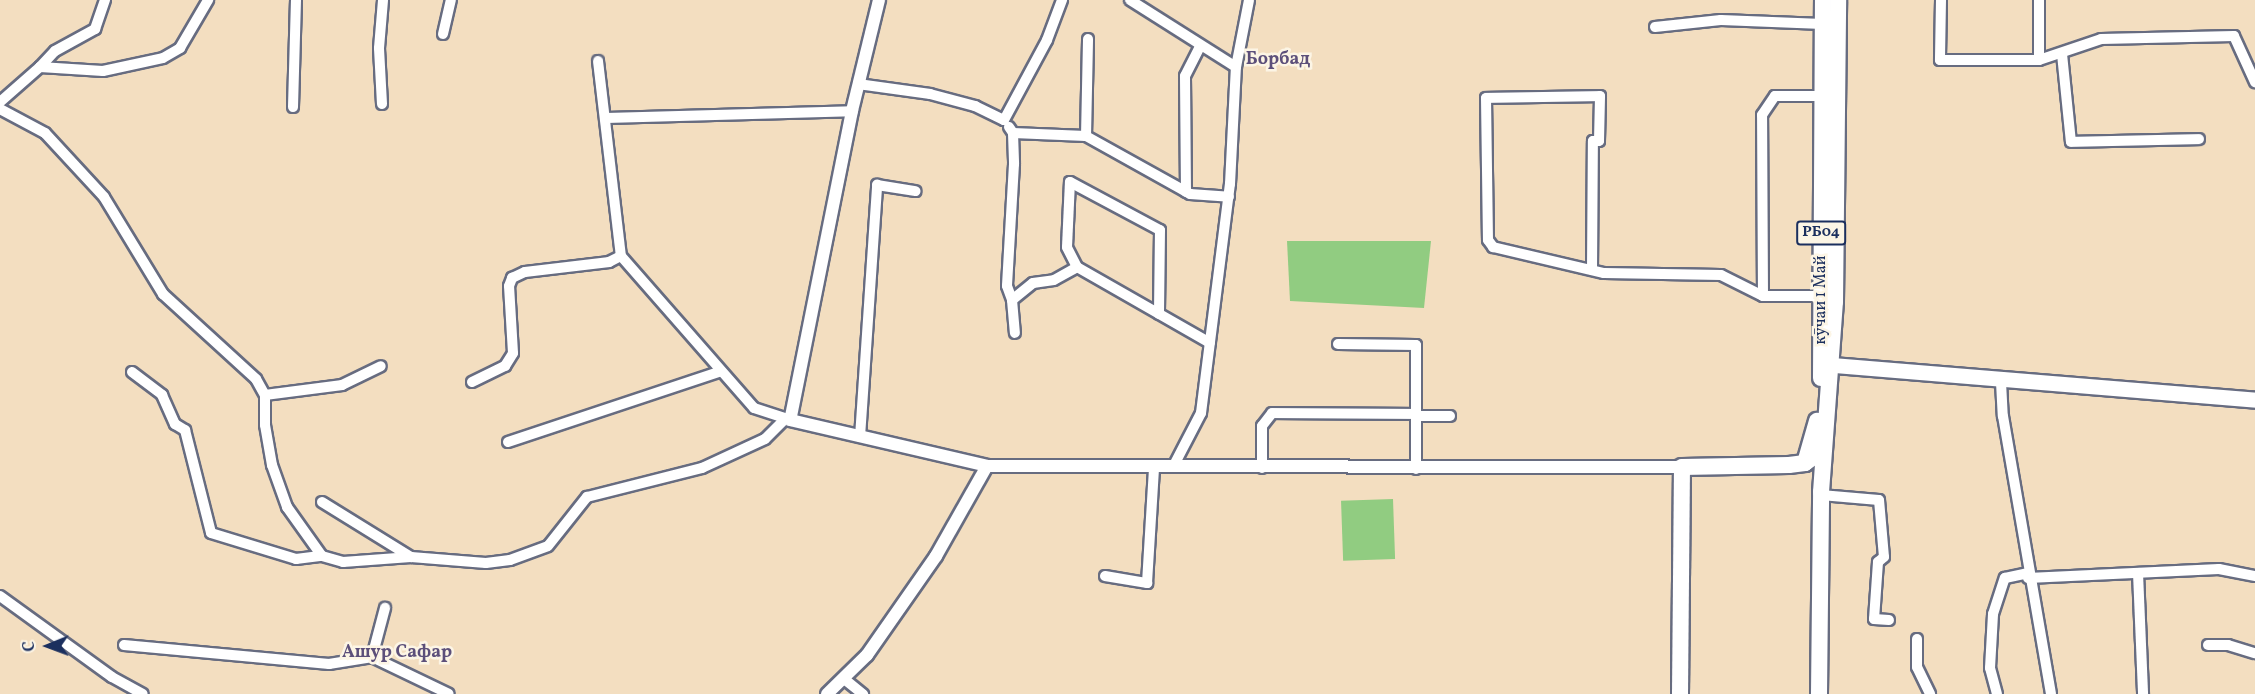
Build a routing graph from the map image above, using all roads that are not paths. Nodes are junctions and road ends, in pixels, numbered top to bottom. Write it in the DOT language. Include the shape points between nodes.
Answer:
graph roads {
  1 [pos="105,0"];
  2 [pos="208,0"];
  3 [pos="296,0"];
  4 [pos="383,0"];
  5 [pos="450,0"];
  6 [pos="879,0"];
  7 [pos="1062,0"];
  8 [pos="1130,0"];
  9 [pos="1249,0"];
  10 [pos="1823,0"];
  11 [pos="1838,0"];
  12 [pos="1941,0"];
  13 [pos="2039,0"];
  14 [pos="1823,24"];
  15 [pos="1655,27"];
  16 [pos="443,34"];
  17 [pos="1088,39"];
  18 [pos="1200,46"];
  19 [pos="2062,54"];
  20 [pos="2039,60"];
  21 [pos="598,61"];
  22 [pos="40,67"];
  23 [pos="1236,67"];
  24 [pos="2255,82"];
  25 [pos="858,84"];
  26 [pos="1821,96"];
  27 [pos="0,102"];
  28 [pos="382,104"];
  29 [pos="293,107"];
  30 [pos="0,109"];
  31 [pos="852,111"];
  32 [pos="606,118"];
  33 [pos="1004,120"];
  34 [pos="1013,133"];
  35 [pos="1086,136"];
  36 [pos="2199,139"];
  37 [pos="916,191"];
  38 [pos="1186,192"];
  39 [pos="1229,197"];
  40 [pos="621,256"];
  41 [pos="1077,267"];
  42 [pos="1592,270"];
  43 [pos="1764,296"];
  44 [pos="1822,296"];
  45 [pos="1012,300"];
  46 [pos="1159,314"];
  47 [pos="1015,333"];
  48 [pos="1210,343"];
  49 [pos="1338,344"];
  50 [pos="1826,364"];
  51 [pos="381,366"];
  52 [pos="132,372"];
  53 [pos="719,372"];
  54 [pos="472,382"];
  55 [pos="2001,382"];
  56 [pos="265,395"];
  57 [pos="2255,400"];
  58 [pos="1417,415"];
  59 [pos="1450,416"];
  60 [pos="787,419"];
  61 [pos="860,437"];
  62 [pos="508,442"];
  63 [pos="1825,445"];
  64 [pos="1805,463"];
  65 [pos="987,466"];
  66 [pos="1154,467"];
  67 [pos="1173,467"];
  68 [pos="1682,467"];
  69 [pos="1262,468"];
  70 [pos="1416,469"];
  71 [pos="1821,494"];
  72 [pos="322,502"];
  73 [pos="322,556"];
  74 [pos="411,556"];
  75 [pos="2138,573"];
  76 [pos="1105,576"];
  77 [pos="2028,576"];
  78 [pos="2255,576"];
  79 [pos="0,596"];
  80 [pos="385,608"];
  81 [pos="1889,620"];
  82 [pos="1917,639"];
  83 [pos="124,645"];
  84 [pos="2208,645"];
  85 [pos="2255,653"];
  86 [pos="372,657"];
  87 [pos="843,678"];
  88 [pos="143,694"];
  89 [pos="449,694"];
  90 [pos="826,694"];
  91 [pos="863,694"];
  92 [pos="1680,694"];
  93 [pos="1819,694"];
  94 [pos="1930,694"];
  95 [pos="1997,694"];
  96 [pos="2051,694"];
  97 [pos="2143,694"];
  1 -- 22 [label="street" via="95,29 55,51"];
  2 -- 22 [label="street" via="180,48 163,58 103,71"];
  3 -- 29 [label="street"];
  4 -- 28 [label="street" via="379,48"];
  5 -- 16 [label="street"];
  6 -- 25 [label="street"];
  7 -- 33 [label="street" via="1047,40"];
  8 -- 18 [label="street"];
  9 -- 23 [label="street"];
  10 -- 14 [label="main road, кӯчаи 1 Май / РБ04"];
  11 -- 50 [label="main road, кӯчаи 1 Май / РБ04"];
  12 -- 20 [label="street" via="1940,60"];
  13 -- 20 [label="street"];
  14 -- 15 [label="street" via="1721,20"];
  14 -- 26 [label="main road, кӯчаи 1 Май / РБ04"];
  17 -- 35 [label="street"];
  18 -- 23 [label="street"];
  18 -- 38 [label="street" via="1185,76"];
  19 -- 20 [label="street"];
  19 -- 24 [label="street" via="2101,39 2234,36"];
  19 -- 36 [label="street" via="2071,142"];
  21 -- 32 [label="street"];
  22 -- 27 [label="street"];
  23 -- 39 [label="street"];
  25 -- 31 [label="street"];
  25 -- 33 [label="street" via="930,94 975,106"];
  26 -- 43 [label="street" via="1775,96 1762,115"];
  26 -- 44 [label="main road, кӯчаи 1 Май / РБ04"];
  30 -- 56 [label="street" via="45,133 104,197 163,294 256,379"];
  31 -- 32 [label="street"];
  31 -- 60 [label="street"];
  32 -- 40 [label="street"];
  33 -- 34 [label="street"];
  34 -- 35 [label="street"];
  34 -- 45 [label="street" via="1007,286"];
  35 -- 38 [label="street"];
  37 -- 61 [label="street" via="877,185"];
  38 -- 39 [label="street"];
  39 -- 48 [label="street"];
  40 -- 53 [label="street"];
  40 -- 54 [label="street" via="609,262 525,272 512,278 509,286 513,353 505,366"];
  41 -- 45 [label="street" via="1054,280 1033,282"];
  41 -- 46 [label="street"];
  41 -- 46 [label="street" via="1066,247 1070,182 1160,230"];
  42 -- 42 [label="street" via="1493,247 1488,240 1486,98 1600,96 1599,141 1593,141"];
  42 -- 43 [label="street" via="1721,275"];
  43 -- 44 [label="street"];
  44 -- 50 [label="main road, кӯчаи 1 Май / РБ04"];
  45 -- 47 [label="street"];
  46 -- 48 [label="street"];
  48 -- 67 [label="street" via="1201,413"];
  49 -- 58 [label="street" via="1416,345"];
  50 -- 55 [label="main road"];
  50 -- 63 [label="main road, кӯчаи 1 Май / РБ04"];
  50 -- 64 [label="main road, кӯчаи 1 Май / РБ04" via="1814,441"];
  51 -- 56 [label="street" via="342,385"];
  52 -- 73 [label="street" via="162,395 175,424 185,430 211,533 296,559"];
  53 -- 60 [label="street" via="754,408"];
  53 -- 62 [label="street"];
  55 -- 57 [label="main road"];
  55 -- 77 [label="street" via="2002,416"];
  56 -- 73 [label="street" via="272,465 288,507"];
  58 -- 59 [label="street"];
  58 -- 69 [label="street" via="1272,413 1262,426"];
  58 -- 70 [label="street"];
  60 -- 61 [label="street"];
  60 -- 74 [label="street" via="765,440 702,468 587,497 548,546 531,556 486,563"];
  61 -- 65 [label="street"];
  63 -- 64 [label="main road"];
  63 -- 71 [label="main road, кӯчаи 1 Май / РБ04"];
  64 -- 68 [label="main road"];
  64 -- 71 [label="main road, РБ04" via="1816,473"];
  65 -- 66 [label="street"];
  65 -- 87 [label="street" via="936,556 867,655"];
  66 -- 67 [label="street"];
  66 -- 76 [label="street" via="1147,583"];
  67 -- 69 [label="street"];
  68 -- 70 [label="street"];
  68 -- 92 [label="main road"];
  69 -- 70 [label="street"];
  71 -- 81 [label="street" via="1879,501 1884,556 1878,562 1874,619"];
  71 -- 93 [label="main road, кӯчаи 1 Май / РБ04"];
  72 -- 74 [label="street"];
  73 -- 74 [label="street" via="343,562"];
  75 -- 77 [label="street"];
  75 -- 78 [label="street" via="2219,569"];
  75 -- 97 [label="street"];
  77 -- 95 [label="street" via="2005,578 1993,614 1990,668"];
  77 -- 96 [label="street"];
  79 -- 88 [label="street" via="112,677"];
  80 -- 86 [label="street"];
  82 -- 94 [label="street" via="1917,667"];
  83 -- 86 [label="street" via="329,664"];
  84 -- 85 [label="street" via="2228,645"];
  86 -- 89 [label="street"];
  87 -- 90 [label="street"];
  87 -- 91 [label="street"];
}
